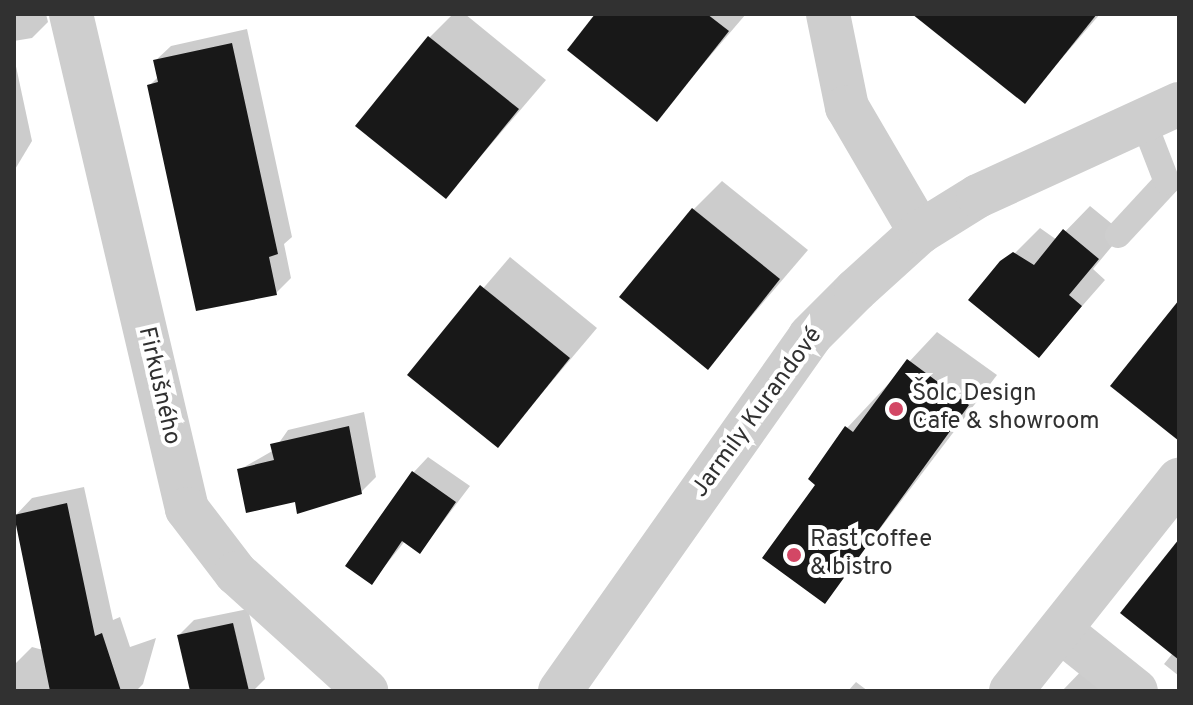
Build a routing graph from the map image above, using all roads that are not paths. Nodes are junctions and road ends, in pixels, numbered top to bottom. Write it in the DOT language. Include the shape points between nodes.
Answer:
graph roads {
  1 [pos="71,14"];
  2 [pos="828,14"];
  3 [pos="1161,112"];
  4 [pos="920,232"];
  5 [pos="1118,235"];
  6 [pos="1179,480"];
  7 [pos="1061,631"];
  8 [pos="366,691"];
  9 [pos="560,691"];
  10 [pos="1011,691"];
  11 [pos="1136,691"];
  1 -- 8 [label="street, Firkušného" via="187,509 236,573"];
  2 -- 4 [label="street" via="847,107"];
  3 -- 4 [label="street, Jarmily Kurandové" via="978,196"];
  3 -- 5 [label="lane" via="1167,182"];
  4 -- 9 [label="street, Jarmily Kurandové" via="810,336"];
  6 -- 7 [label="street"];
  7 -- 10 [label="street"];
  7 -- 11 [label="street"];
}
